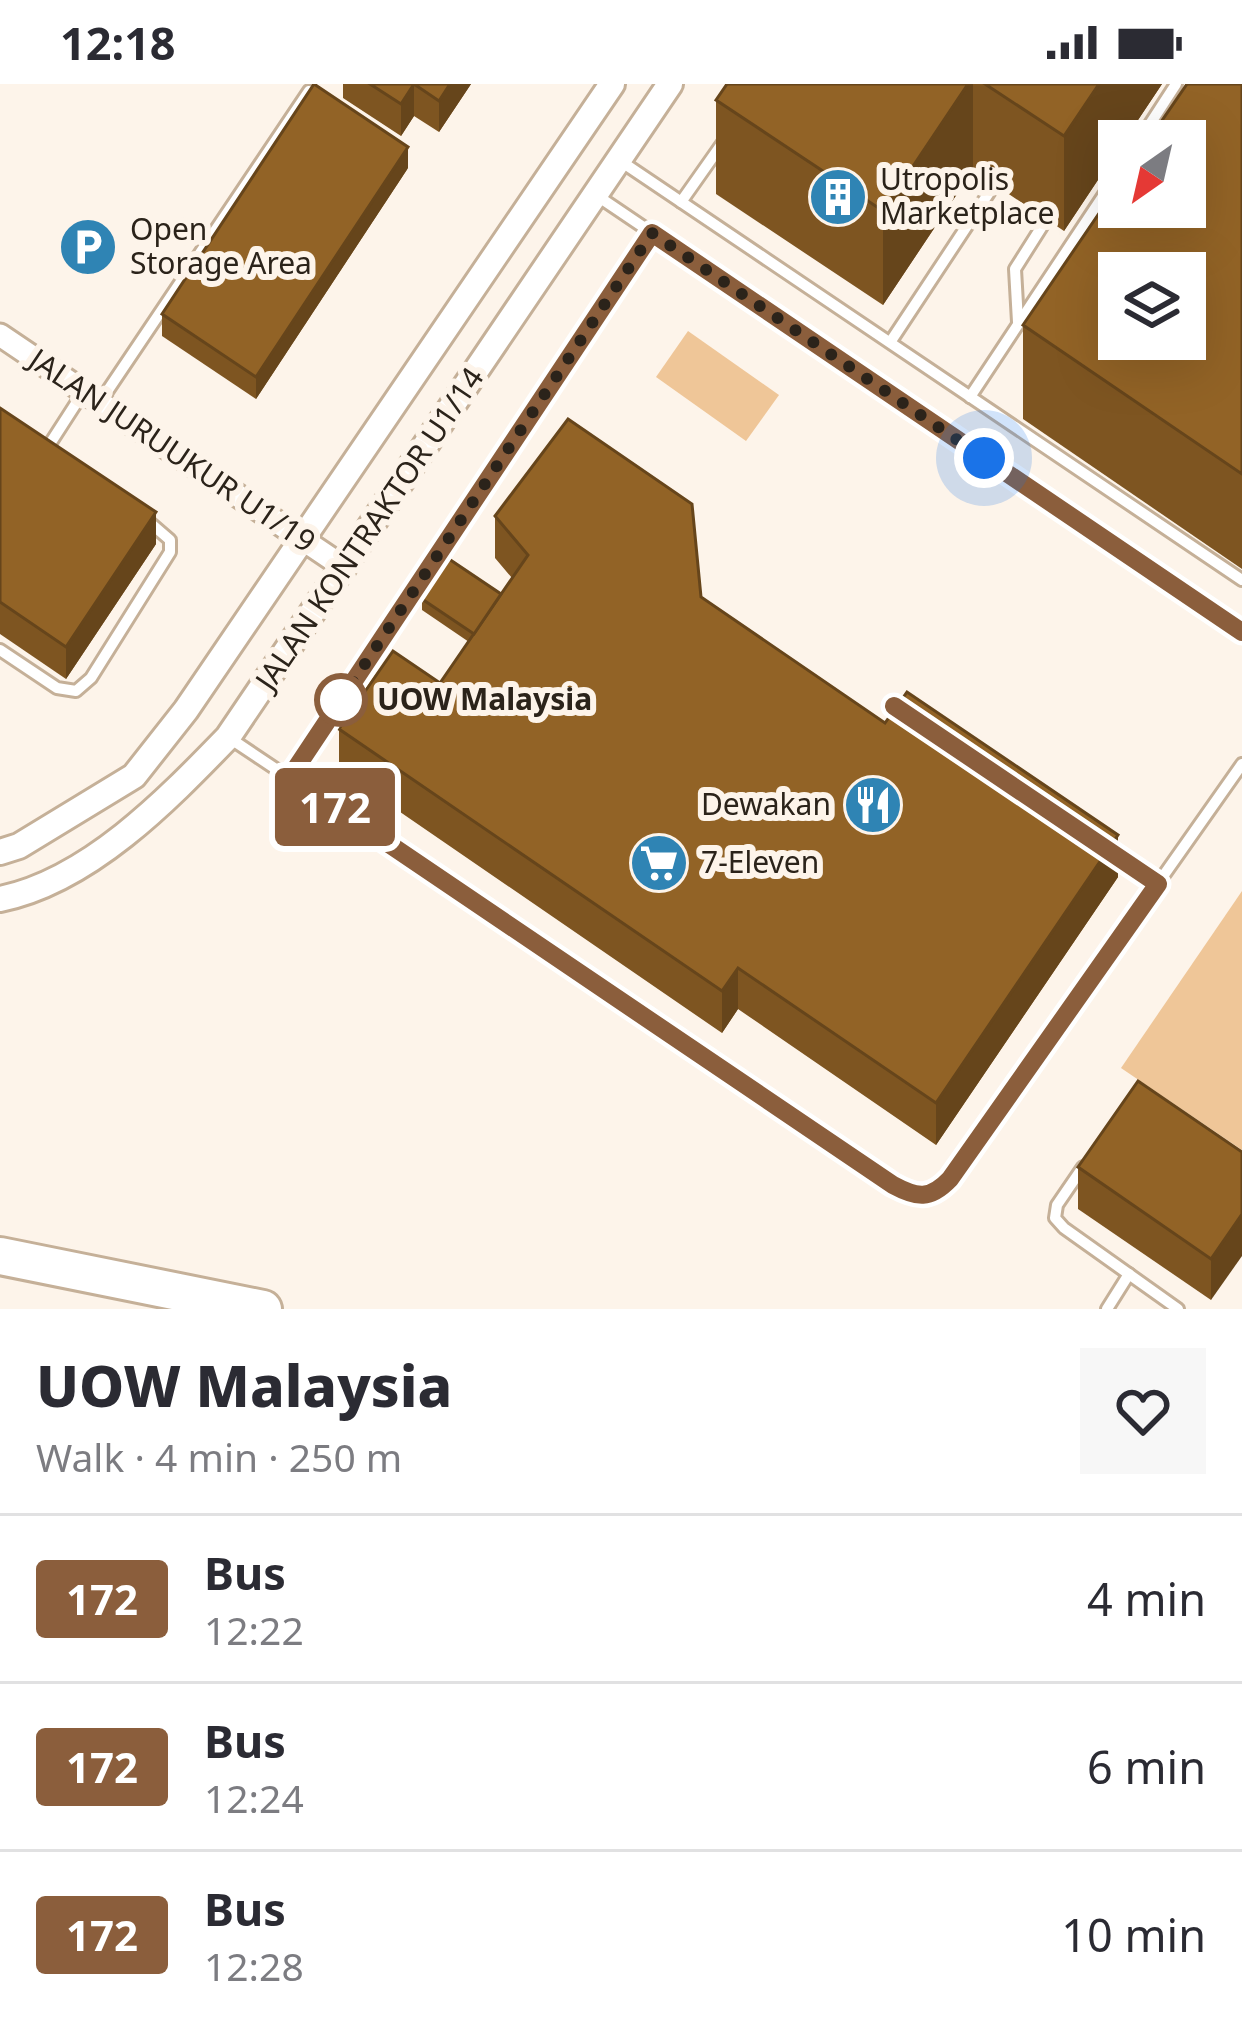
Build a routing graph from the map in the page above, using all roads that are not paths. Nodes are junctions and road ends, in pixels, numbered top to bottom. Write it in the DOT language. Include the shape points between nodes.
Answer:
graph roads {
  1 [pos="612,84"];
  2 [pos="670,84"];
  3 [pos="1176,84"];
  4 [pos="309,91"];
  5 [pos="1153,120"];
  6 [pos="728,135"];
  7 [pos="619,160"];
  8 [pos="994,185"];
  9 [pos="596,195"];
  10 [pos="681,202"];
  11 [pos="1098,204"];
  12 [pos="1095,208"];
  13 [pos="1098,210"];
  14 [pos="1046,220"];
  15 [pos="652,233"];
  16 [pos="1065,254"];
  17 [pos="1083,265"];
  18 [pos="1018,325"];
  19 [pos="0,335"];
  20 [pos="891,340"];
  21 [pos="92,397"];
  22 [pos="970,397"];
  23 [pos="31,440"];
  24 [pos="46,450"];
  25 [pos="65,463"];
  26 [pos="141,516"];
  27 [pos="302,539"];
  28 [pos="345,568"];
  29 [pos="1242,580"];
  30 [pos="1242,632"];
  31 [pos="0,650"];
  32 [pos="228,737"];
  33 [pos="1242,764"];
  34 [pos="290,777"];
  35 [pos="1102,846"];
  36 [pos="0,852"];
  37 [pos="1158,884"];
  38 [pos="0,899"];
  39 [pos="1093,1153"];
  40 [pos="0,1256"];
  41 [pos="1129,1274"];
  42 [pos="263,1309"];
  43 [pos="1107,1309"];
  44 [pos="1178,1309"];
  1 -- 27 [label="street, JALAN KONTRAKTOR U1/14"];
  2 -- 7 [label="street, JALAN KONTRAKTOR U1/14"];
  3 -- 5 [label="lane"];
  4 -- 21 [label="lane"];
  6 -- 10 [label="lane"];
  7 -- 9 [label="street, JALAN KONTRAKTOR U1/14"];
  7 -- 10 [label="lane"];
  8 -- 20 [label="lane"];
  9 -- 15 [label="lane"];
  9 -- 28 [label="street, JALAN KONTRAKTOR U1/14"];
  10 -- 20 [label="lane"];
  11 -- 12 [label="lane"];
  12 -- 13 [label="lane"];
  12 -- 16 [label="lane"];
  14 -- 18 [label="lane" via="1015,269"];
  15 -- 30 [label="lane"];
  15 -- 34 [label="lane"];
  16 -- 17 [label="lane"];
  16 -- 18 [label="lane"];
  18 -- 22 [label="lane"];
  19 -- 21 [label="street, JALAN JURUUKUR U1/19"];
  20 -- 22 [label="lane"];
  21 -- 24 [label="lane"];
  21 -- 27 [label="street, JALAN JURUUKUR U1/19"];
  22 -- 29 [label="lane"];
  23 -- 24 [label="lane"];
  24 -- 25 [label="lane"];
  26 -- 31 [label="lane" via="170,540 170,552 91,678 76,691 57,688"];
  27 -- 28 [label="street, JALAN JURUUKUR U1/19"];
  27 -- 36 [label="street, JALAN KONTRAKTOR U1/14" via="134,776"];
  28 -- 32 [label="street, JALAN KONTRAKTOR U1/14"];
  32 -- 34 [label="lane"];
  32 -- 38 [label="street, JALAN KONTRAKTOR U1/14" via="144,822 33,892"];
  33 -- 37 [label="lane"];
  34 -- 37 [label="lane" via="915,1197 950,1179"];
  35 -- 37 [label="lane"];
  39 -- 41 [label="lane" via="1055,1218"];
  40 -- 42 [label="highway"];
  41 -- 43 [label="lane"];
  41 -- 44 [label="lane"];
}
